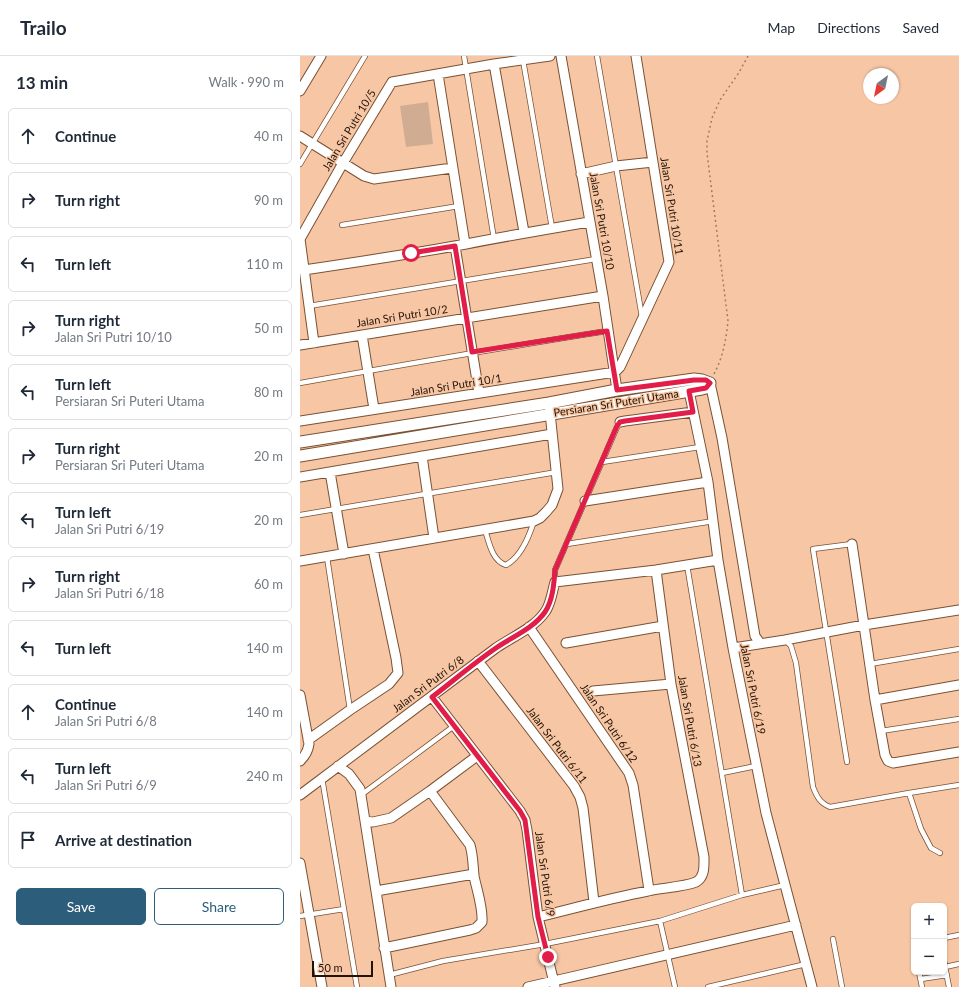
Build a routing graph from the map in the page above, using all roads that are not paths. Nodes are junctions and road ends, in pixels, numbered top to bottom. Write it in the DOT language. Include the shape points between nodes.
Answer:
graph roads {
  1 [pos="321,56"];
  2 [pos="365,56"];
  3 [pos="464,56"];
  4 [pos="550,56"];
  5 [pos="561,56"];
  6 [pos="597,56"];
  7 [pos="636,56"];
  8 [pos="523,60"];
  9 [pos="494,64"];
  10 [pos="466,69"];
  11 [pos="438,74"];
  12 [pos="300,91"];
  13 [pos="300,136"];
  14 [pos="312,144"];
  15 [pos="653,162"];
  16 [pos="343,163"];
  17 [pos="300,164"];
  18 [pos="616,166"];
  19 [pos="452,168"];
  20 [pos="581,174"];
  21 [pos="458,206"];
  22 [pos="589,222"];
  23 [pos="342,224"];
  24 [pos="552,228"];
  25 [pos="524,232"];
  26 [pos="494,239"];
  27 [pos="465,244"];
  28 [pos="455,246"];
  29 [pos="596,259"];
  30 [pos="304,270"];
  31 [pos="461,282"];
  32 [pos="603,296"];
  33 [pos="309,306"];
  34 [pos="466,318"];
  35 [pos="642,320"];
  36 [pos="607,331"];
  37 [pos="362,335"];
  38 [pos="314,343"];
  39 [pos="300,344"];
  40 [pos="472,352"];
  41 [pos="368,371"];
  42 [pos="615,372"];
  43 [pos="300,383"];
  44 [pos="710,383"];
  45 [pos="617,390"];
  46 [pos="689,391"];
  47 [pos="480,393"];
  48 [pos="549,403"];
  49 [pos="374,410"];
  50 [pos="693,412"];
  51 [pos="550,414"];
  52 [pos="300,421"];
  53 [pos="620,422"];
  54 [pos="552,434"];
  55 [pos="300,442"];
  56 [pos="700,447"];
  57 [pos="300,456"];
  58 [pos="422,456"];
  59 [pos="602,462"];
  60 [pos="330,472"];
  61 [pos="557,472"];
  62 [pos="300,477"];
  63 [pos="708,482"];
  64 [pos="427,494"];
  65 [pos="585,501"];
  66 [pos="336,509"];
  67 [pos="300,515"];
  68 [pos="714,521"];
  69 [pos="534,522"];
  70 [pos="485,530"];
  71 [pos="434,538"];
  72 [pos="567,544"];
  73 [pos="852,544"];
  74 [pos="374,549"];
  75 [pos="344,554"];
  76 [pos="327,557"];
  77 [pos="718,560"];
  78 [pos="300,561"];
  79 [pos="687,565"];
  80 [pos="656,570"];
  81 [pos="555,582"];
  82 [pos="959,610"];
  83 [pos="864,625"];
  84 [pos="663,626"];
  85 [pos="529,627"];
  86 [pos="827,632"];
  87 [pos="785,640"];
  88 [pos="566,643"];
  89 [pos="760,643"];
  90 [pos="733,648"];
  91 [pos="959,649"];
  92 [pos="478,661"];
  93 [pos="870,664"];
  94 [pos="671,684"];
  95 [pos="959,685"];
  96 [pos="593,691"];
  97 [pos="300,695"];
  98 [pos="432,697"];
  99 [pos="875,700"];
  100 [pos="350,710"];
  101 [pos="959,719"];
  102 [pos="454,726"];
  103 [pos="881,731"];
  104 [pos="308,740"];
  105 [pos="959,752"];
  106 [pos="477,756"];
  107 [pos="300,761"];
  108 [pos="847,762"];
  109 [pos="338,766"];
  110 [pos="756,766"];
  111 [pos="722,773"];
  112 [pos="322,778"];
  113 [pos="959,785"];
  114 [pos="430,791"];
  115 [pos="908,793"];
  116 [pos="300,795"];
  117 [pos="361,796"];
  118 [pos="365,820"];
  119 [pos="940,853"];
  120 [pos="300,863"];
  121 [pos="474,874"];
  122 [pos="785,885"];
  123 [pos="649,890"];
  124 [pos="376,891"];
  125 [pos="742,895"];
  126 [pos="594,902"];
  127 [pos="344,909"];
  128 [pos="305,915"];
  129 [pos="538,917"];
  130 [pos="660,921"];
  131 [pos="796,925"];
  132 [pos="959,935"];
  133 [pos="947,937"];
  134 [pos="833,939"];
  135 [pos="545,944"];
  136 [pos="384,948"];
  137 [pos="668,956"];
  138 [pos="806,964"];
  139 [pos="947,964"];
  140 [pos="959,964"];
  141 [pos="389,975"];
  142 [pos="920,975"];
  143 [pos="947,975"];
  144 [pos="921,979"];
  145 [pos="555,984"];
  146 [pos="322,987"];
  147 [pos="357,987"];
  148 [pos="391,987"];
  149 [pos="528,987"];
  150 [pos="675,987"];
  151 [pos="708,987"];
  152 [pos="812,987"];
  153 [pos="842,987"];
  154 [pos="922,987"];
  155 [pos="950,987"];
  1 -- 12 [label="street"];
  2 -- 14 [label="lane"];
  3 -- 10 [label="lane"];
  4 -- 8 [label="street, Jalan Sri Putri 10/5"];
  5 -- 20 [label="street, Jalan Sri Putri 10/10"];
  6 -- 18 [label="lane"];
  7 -- 15 [label="street, Jalan Sri Putri 10/11"];
  8 -- 9 [label="street, Jalan Sri Putri 10/5"];
  8 -- 24 [label="lane"];
  9 -- 10 [label="street, Jalan Sri Putri 10/5"];
  9 -- 25 [label="street"];
  10 -- 11 [label="street, Jalan Sri Putri 10/5"];
  10 -- 26 [label="lane"];
  11 -- 16 [label="street, Jalan Sri Putri 10/5" via="392,82"];
  11 -- 19 [label="street"];
  13 -- 14 [label="street"];
  14 -- 16 [label="street"];
  14 -- 17 [label="lane"];
  15 -- 18 [label="street"];
  15 -- 35 [label="street, Jalan Sri Putri 10/11" via="669,262"];
  16 -- 19 [label="street" via="374,179"];
  16 -- 30 [label="street, Jalan Sri Putri 10/5" via="300,238"];
  18 -- 20 [label="street"];
  18 -- 35 [label="lane"];
  19 -- 21 [label="street"];
  20 -- 22 [label="street, Jalan Sri Putri 10/10"];
  21 -- 23 [label="lane"];
  21 -- 27 [label="street"];
  22 -- 24 [label="street"];
  22 -- 29 [label="street, Jalan Sri Putri 10/10"];
  24 -- 25 [label="street"];
  25 -- 26 [label="street"];
  26 -- 27 [label="street"];
  27 -- 28 [label="street"];
  28 -- 30 [label="street"];
  28 -- 31 [label="street"];
  29 -- 31 [label="lane"];
  29 -- 32 [label="street, Jalan Sri Putri 10/10"];
  30 -- 33 [label="street, Jalan Sri Putri 10/5"];
  31 -- 33 [label="lane"];
  31 -- 34 [label="street"];
  32 -- 34 [label="street, Jalan Sri Putri 10/2"];
  32 -- 36 [label="street, Jalan Sri Putri 10/10"];
  33 -- 38 [label="street, Jalan Sri Putri 10/5"];
  34 -- 37 [label="street, Jalan Sri Putri 10/2"];
  34 -- 40 [label="street"];
  35 -- 42 [label="street, Jalan Sri Putri 10/11" via="620,367"];
  36 -- 40 [label="lane"];
  36 -- 42 [label="street, Jalan Sri Putri 10/10"];
  37 -- 38 [label="street, Jalan Sri Putri 10/2"];
  37 -- 41 [label="street"];
  38 -- 39 [label="street, Jalan Sri Putri 10/2"];
  40 -- 41 [label="lane"];
  40 -- 47 [label="street"];
  41 -- 43 [label="lane"];
  41 -- 49 [label="street"];
  42 -- 45 [label="street, Jalan Sri Putri 10/10"];
  42 -- 47 [label="street, Jalan Sri Putri 10/1"];
  44 -- 45 [label="street, Persiaran Sri Puteri Utama" via="706,380 694,380"];
  44 -- 46 [label="street, Persiaran Sri Puteri Utama" via="706,388"];
  44 -- 89 [label="street" via="722,438 755,636"];
  45 -- 48 [label="street, Persiaran Sri Puteri Utama"];
  46 -- 50 [label="street, Jalan Sri Putri 6/19"];
  46 -- 51 [label="street, Persiaran Sri Puteri Utama"];
  47 -- 49 [label="street, Jalan Sri Putri 10/1"];
  48 -- 51 [label="street"];
  48 -- 55 [label="street, Persiaran Sri Puteri Utama"];
  49 -- 52 [label="street, Jalan Sri Putri 10/1"];
  50 -- 53 [label="street"];
  50 -- 56 [label="street, Jalan Sri Putri 6/19"];
  51 -- 54 [label="street"];
  51 -- 57 [label="street, Persiaran Sri Puteri Utama"];
  53 -- 59 [label="lane"];
  54 -- 58 [label="street"];
  54 -- 61 [label="street"];
  56 -- 59 [label="lane"];
  56 -- 63 [label="street, Jalan Sri Putri 6/19"];
  58 -- 60 [label="street"];
  58 -- 64 [label="street"];
  59 -- 65 [label="lane"];
  60 -- 62 [label="street"];
  60 -- 66 [label="street"];
  61 -- 64 [label="lane"];
  61 -- 69 [label="street" via="558,489 555,498 546,512"];
  63 -- 65 [label="street"];
  63 -- 68 [label="street, Jalan Sri Putri 6/19"];
  64 -- 66 [label="lane"];
  64 -- 71 [label="street"];
  65 -- 72 [label="lane"];
  66 -- 67 [label="lane"];
  66 -- 75 [label="street"];
  68 -- 72 [label="lane"];
  68 -- 77 [label="street, Jalan Sri Putri 6/19"];
  69 -- 70 [label="street"];
  69 -- 70 [label="lane" via="522,549 514,560 506,565 495,557"];
  70 -- 71 [label="street"];
  71 -- 74 [label="street"];
  72 -- 81 [label="lane" via="555,570"];
  73 -- 83 [label="street"];
  73 -- 86 [label="lane" via="813,549"];
  74 -- 75 [label="street"];
  74 -- 100 [label="street" via="398,673 390,684"];
  75 -- 76 [label="street"];
  76 -- 78 [label="street"];
  76 -- 100 [label="lane"];
  77 -- 79 [label="street"];
  77 -- 90 [label="street, Jalan Sri Putri 6/19"];
  79 -- 80 [label="street"];
  79 -- 111 [label="lane"];
  80 -- 81 [label="street"];
  80 -- 84 [label="street, Jalan Sri Putri 6/13"];
  81 -- 85 [label="street, Jalan Sri Putri 6/8" via="546,612"];
  82 -- 83 [label="street"];
  83 -- 86 [label="street"];
  83 -- 93 [label="street"];
  84 -- 88 [label="street"];
  84 -- 94 [label="street, Jalan Sri Putri 6/13"];
  85 -- 92 [label="street, Jalan Sri Putri 6/8"];
  85 -- 123 [label="street, Jalan Sri Putri 6/12" via="629,773"];
  86 -- 87 [label="street"];
  86 -- 108 [label="lane"];
  87 -- 89 [label="street"];
  87 -- 115 [label="lane" via="791,646 796,663 813,787 817,797 830,807"];
  89 -- 90 [label="street"];
  90 -- 110 [label="street, Jalan Sri Putri 6/19"];
  91 -- 93 [label="lane"];
  92 -- 98 [label="street, Jalan Sri Putri 6/8"];
  92 -- 126 [label="street, Jalan Sri Putri 6/11" via="580,797"];
  93 -- 99 [label="street"];
  94 -- 96 [label="street"];
  94 -- 123 [label="street, Jalan Sri Putri 6/13" via="704,868 703,875 696,881"];
  95 -- 99 [label="street"];
  97 -- 104 [label="street"];
  98 -- 102 [label="street, Jalan Sri Putri 6/9"];
  98 -- 109 [label="street, Jalan Sri Putri 6/8"];
  99 -- 103 [label="street"];
  100 -- 104 [label="street"];
  101 -- 103 [label="lane"];
  102 -- 106 [label="street, Jalan Sri Putri 6/9"];
  102 -- 117 [label="lane"];
  103 -- 105 [label="street" via="885,755 888,761 893,763"];
  104 -- 107 [label="street" via="308,750"];
  106 -- 114 [label="street"];
  106 -- 129 [label="street, Jalan Sri Putri 6/9" via="525,820"];
  109 -- 112 [label="street, Jalan Sri Putri 6/8"];
  109 -- 117 [label="street" via="355,781"];
  110 -- 111 [label="lane"];
  110 -- 122 [label="street, Jalan Sri Putri 6/19"];
  111 -- 125 [label="lane"];
  112 -- 116 [label="street, Jalan Sri Putri 6/8"];
  112 -- 127 [label="lane"];
  113 -- 115 [label="lane"];
  114 -- 118 [label="street" via="391,818 373,822"];
  114 -- 121 [label="street" via="470,845"];
  115 -- 119 [label="lane" via="931,848"];
  117 -- 118 [label="street"];
  118 -- 124 [label="street"];
  120 -- 128 [label="street"];
  121 -- 124 [label="street"];
  121 -- 136 [label="street" via="482,914 480,926"];
  122 -- 125 [label="lane"];
  122 -- 131 [label="street, Jalan Sri Putri 6/19"];
  123 -- 126 [label="street"];
  124 -- 136 [label="street"];
  125 -- 130 [label="lane"];
  126 -- 129 [label="street"];
  127 -- 128 [label="lane"];
  127 -- 147 [label="lane"];
  128 -- 146 [label="street"];
  129 -- 135 [label="street, Jalan Sri Putri 6/9"];
  130 -- 135 [label="lane"];
  130 -- 137 [label="lane"];
  131 -- 137 [label="street"];
  131 -- 138 [label="street, Jalan Sri Putri 6/19"];
  132 -- 133 [label="lane"];
  134 -- 153 [label="lane"];
  135 -- 141 [label="lane" via="443,961"];
  135 -- 145 [label="street, Jalan Sri Putri 6/9"];
  136 -- 141 [label="street"];
  137 -- 145 [label="street"];
  137 -- 150 [label="lane"];
  138 -- 151 [label="lane"];
  138 -- 152 [label="street, Jalan Sri Putri 6/19"];
  139 -- 140 [label="lane"];
  141 -- 148 [label="street"];
  142 -- 144 [label="lane"];
  143 -- 144 [label="lane"];
  143 -- 155 [label="lane"];
  144 -- 154 [label="lane"];
  145 -- 149 [label="street"];
}
